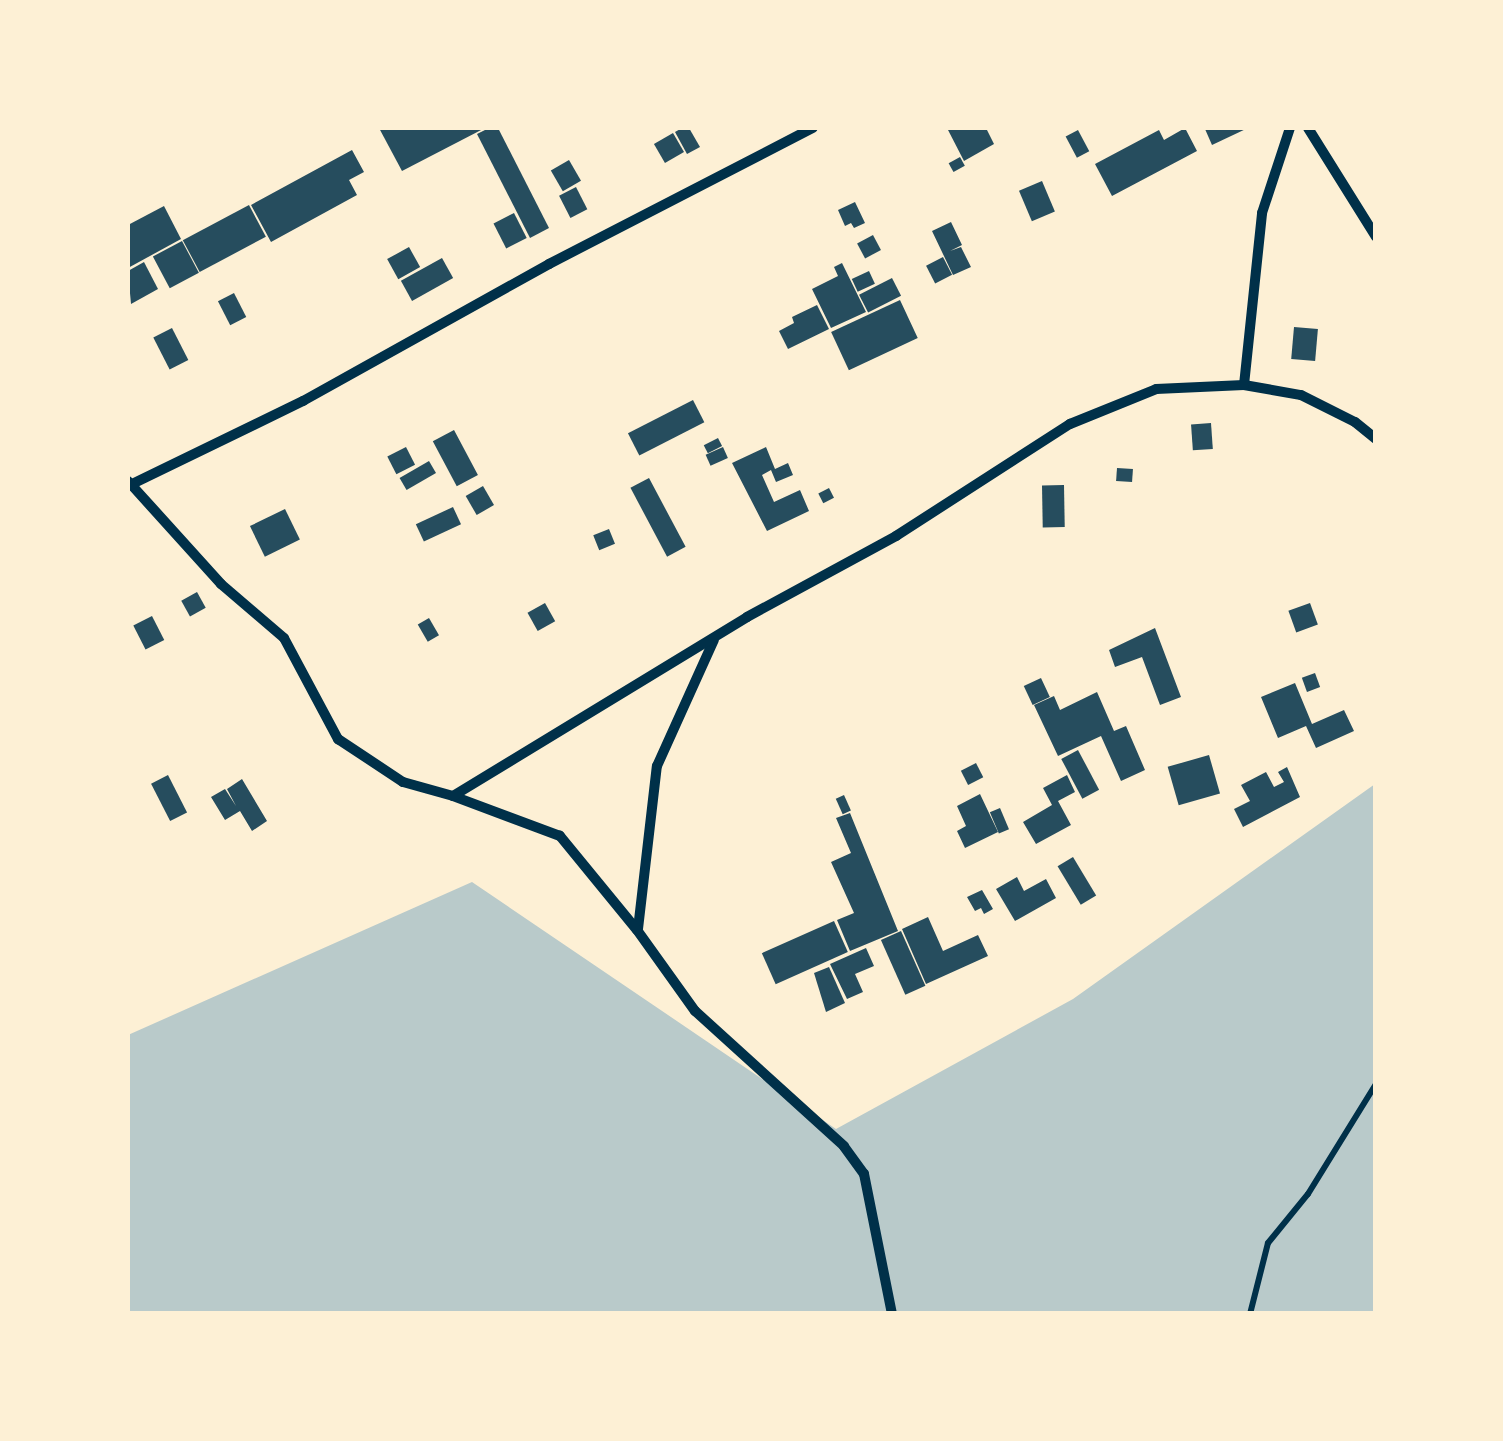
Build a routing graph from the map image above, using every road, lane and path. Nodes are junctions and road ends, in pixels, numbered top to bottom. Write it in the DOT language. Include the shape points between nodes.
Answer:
graph roads {
  1 [pos="813,128"];
  2 [pos="1290,128"];
  3 [pos="1308,128"];
  4 [pos="1376,237"];
  5 [pos="1244,385"];
  6 [pos="1376,439"];
  7 [pos="130,483"];
  8 [pos="714,639"];
  9 [pos="453,796"];
  10 [pos="638,930"];
  11 [pos="1376,1084"];
  12 [pos="892,1314"];
  13 [pos="1250,1314"];
  1 -- 7 [label="street" via="303,401"];
  2 -- 5 [label="street" via="1262,212"];
  3 -- 4 [label="street"];
  5 -- 6 [label="street" via="1302,394"];
  5 -- 8 [label="street" via="1156,389 1070,424 896,536"];
  7 -- 9 [label="street" via="221,584 284,638 338,738 403,782"];
  8 -- 9 [label="street"];
  8 -- 10 [label="street" via="656,766"];
  9 -- 10 [label="street" via="560,836"];
  10 -- 12 [label="street" via="696,1011 858,1162"];
  11 -- 13 [label="path" via="1308,1194 1268,1243"];
}
